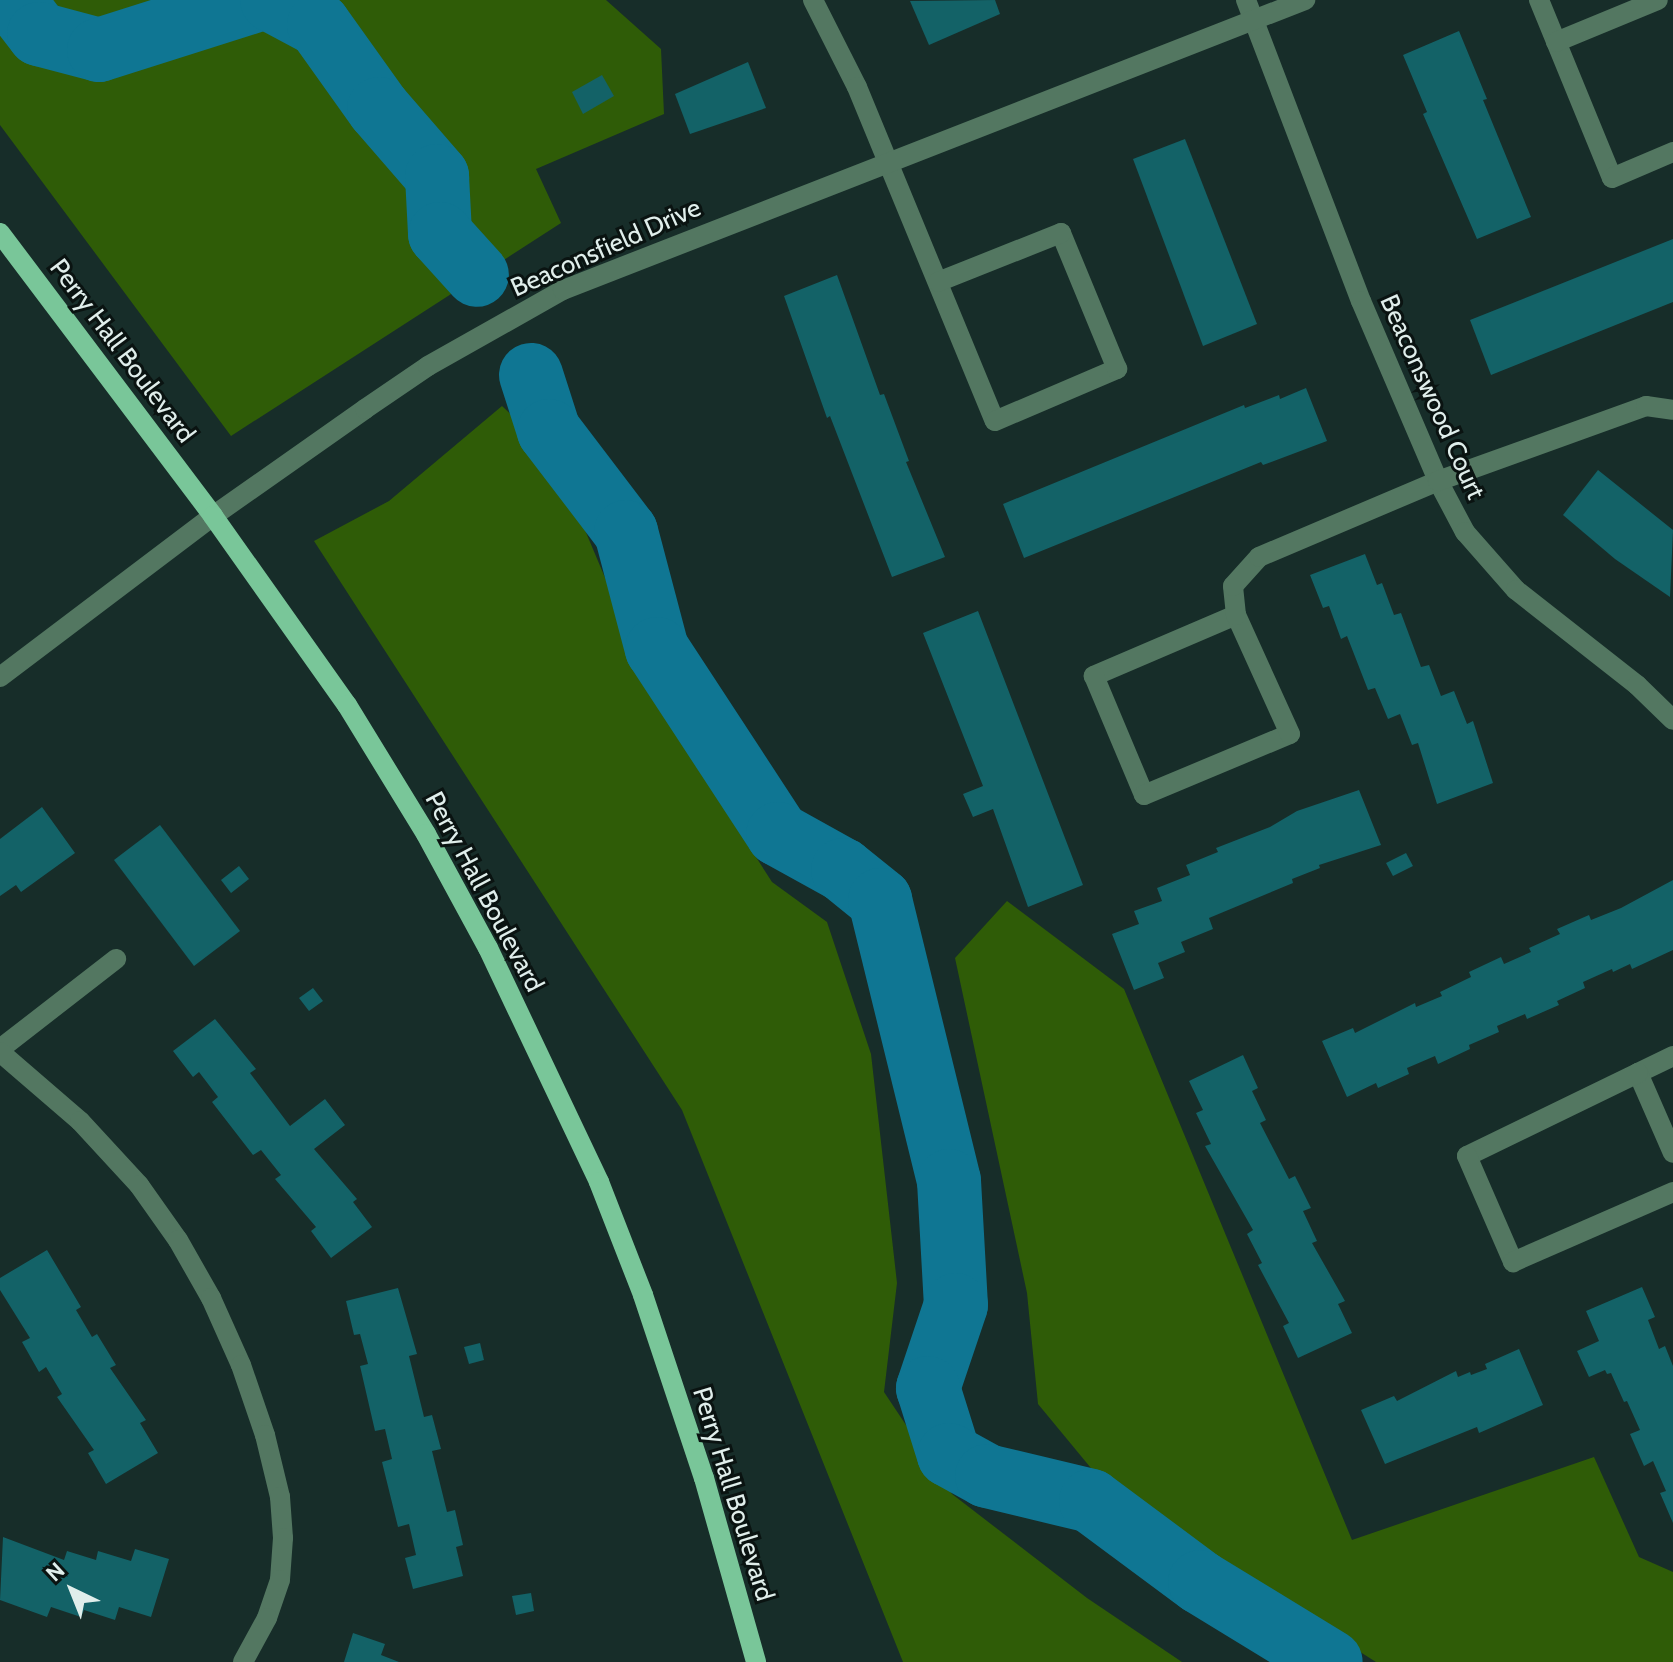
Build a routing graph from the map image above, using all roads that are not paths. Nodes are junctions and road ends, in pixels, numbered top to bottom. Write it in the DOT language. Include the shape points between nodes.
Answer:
graph roads {
  1 [pos="813,0"];
  2 [pos="1246,0"];
  3 [pos="1305,0"];
  4 [pos="1539,0"];
  5 [pos="1658,0"];
  6 [pos="1253,20"];
  7 [pos="1556,42"];
  8 [pos="1673,152"];
  9 [pos="886,162"];
  10 [pos="0,233"];
  11 [pos="938,282"];
  12 [pos="1673,410"];
  13 [pos="1438,481"];
  14 [pos="213,516"];
  15 [pos="1236,615"];
  16 [pos="0,677"];
  17 [pos="1673,720"];
  18 [pos="116,959"];
  19 [pos="0,1050"];
  20 [pos="1673,1056"];
  21 [pos="1638,1073"];
  22 [pos="1673,1153"];
  23 [pos="1673,1192"];
  24 [pos="243,1662"];
  25 [pos="756,1662"];
  1 -- 9 [label="street" via="857,87"];
  2 -- 6 [label="street, Beaconswood Court"];
  3 -- 6 [label="street, Beaconsfield Drive"];
  4 -- 7 [label="street"];
  5 -- 7 [label="street"];
  6 -- 9 [label="street, Beaconsfield Drive"];
  6 -- 13 [label="street, Beaconswood Court" via="1361,301"];
  7 -- 8 [label="street" via="1612,178"];
  9 -- 11 [label="street"];
  9 -- 14 [label="street, Beaconsfield Drive" via="563,290 428,366"];
  10 -- 14 [label="main road, Perry Hall Boulevard"];
  11 -- 11 [label="street" via="995,421 1117,369 1061,233"];
  12 -- 13 [label="street" via="1646,406"];
  13 -- 15 [label="street" via="1259,557 1233,586"];
  13 -- 17 [label="street, Beaconswood Court" via="1465,532 1490,564"];
  14 -- 16 [label="street, Beaconsfield Drive"];
  14 -- 25 [label="main road, Perry Hall Boulevard" via="347,705 426,834 545,1064 643,1295 704,1478"];
  15 -- 15 [label="street" via="1290,734 1144,795 1094,676"];
  18 -- 19 [label="street"];
  19 -- 24 [label="street" via="80,1121 139,1185 211,1298 241,1365 265,1435 280,1497 283,1538 280,1580"];
  20 -- 21 [label="street"];
  21 -- 22 [label="street"];
  21 -- 23 [label="street" via="1467,1156 1513,1262"];
}
